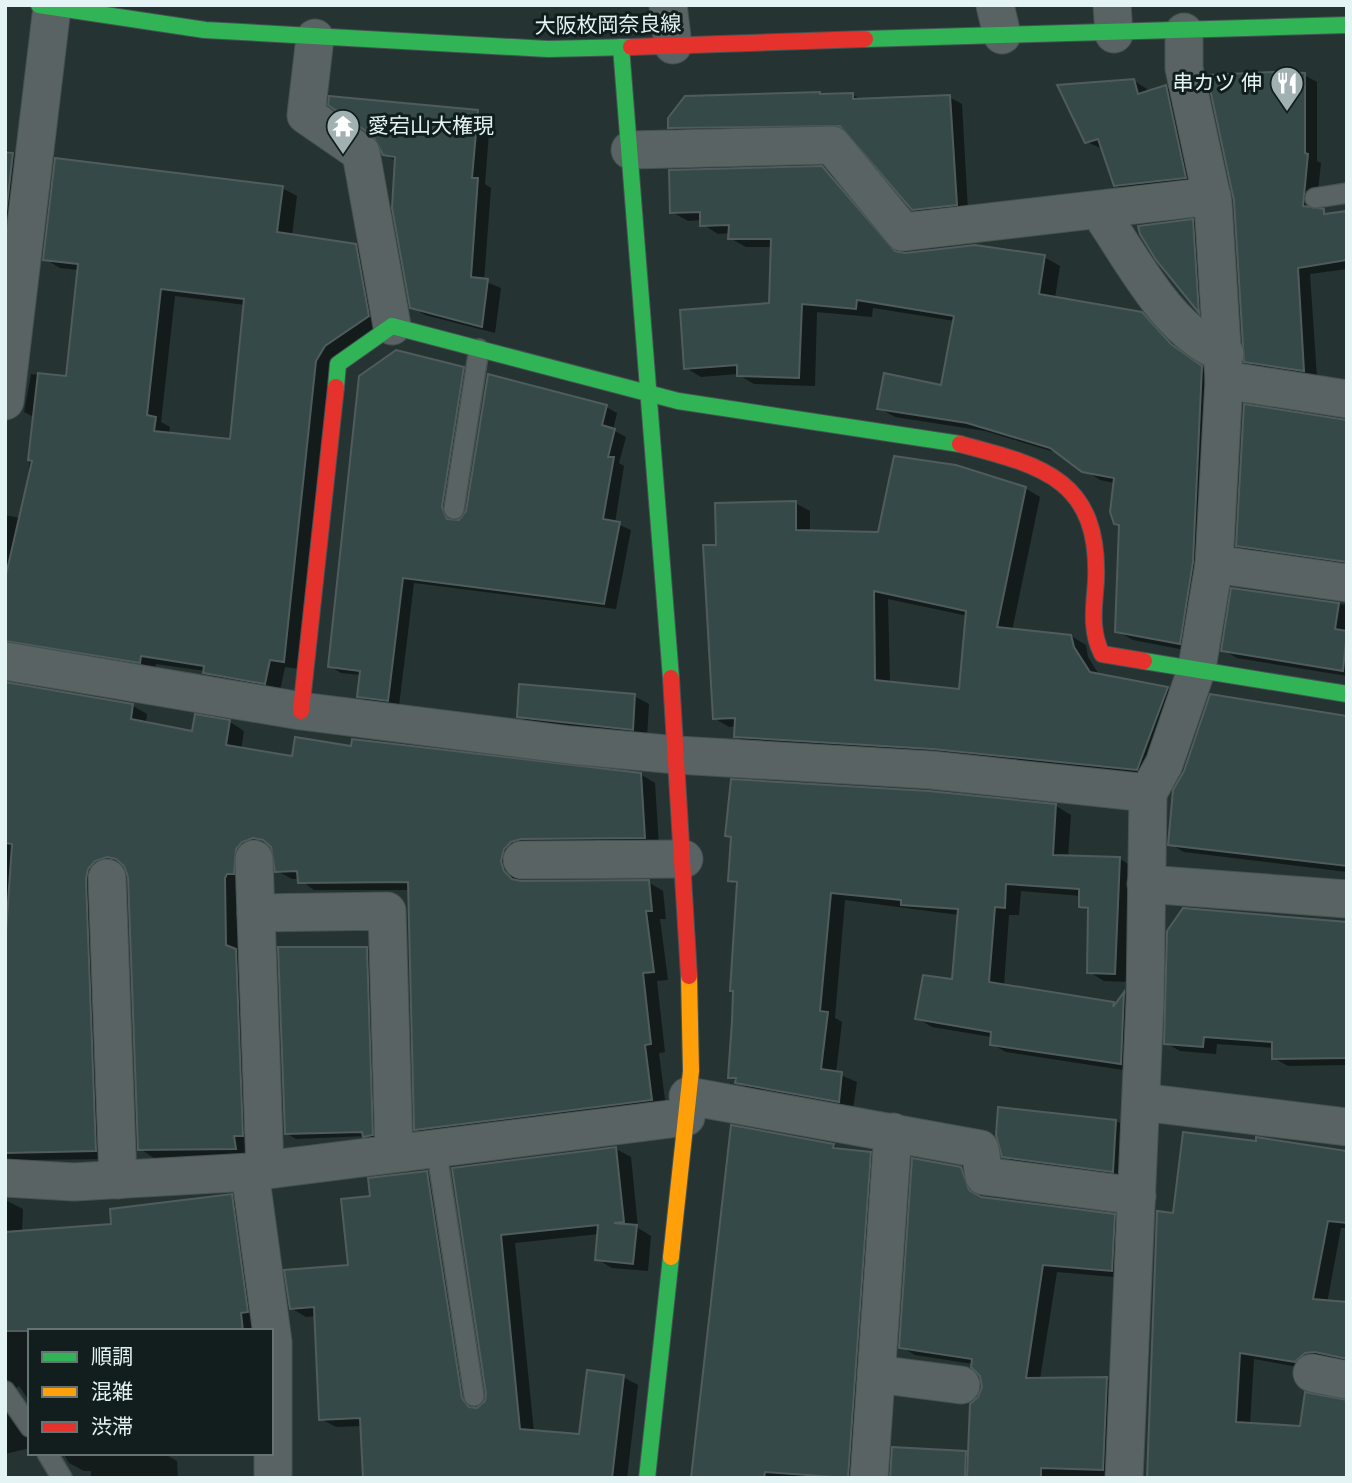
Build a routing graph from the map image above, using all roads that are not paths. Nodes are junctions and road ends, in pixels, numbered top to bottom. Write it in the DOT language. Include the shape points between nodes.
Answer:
graph roads {
  1 [pos="668,5"];
  2 [pos="45,6"];
  3 [pos="123,11"];
  4 [pos="1113,19"];
  5 [pos="999,20"];
  6 [pos="1347,25"];
  7 [pos="1184,32"];
  8 [pos="315,38"];
  9 [pos="673,45"];
  10 [pos="621,47"];
  11 [pos="630,150"];
  12 [pos="1347,193"];
  13 [pos="1212,196"];
  14 [pos="1315,198"];
  15 [pos="1099,211"];
  16 [pos="10,318"];
  17 [pos="392,326"];
  18 [pos="479,349"];
  19 [pos="1225,367"];
  20 [pos="649,394"];
  21 [pos="1347,399"];
  22 [pos="5,401"];
  23 [pos="454,509"];
  24 [pos="1214,564"];
  25 [pos="1347,583"];
  26 [pos="5,661"];
  27 [pos="1197,668"];
  28 [pos="1347,694"];
  29 [pos="301,711"];
  30 [pos="677,755"];
  31 [pos="1148,793"];
  32 [pos="254,859"];
  33 [pos="684,859"];
  34 [pos="522,860"];
  35 [pos="107,878"];
  36 [pos="1146,884"];
  37 [pos="1347,899"];
  38 [pos="256,913"];
  39 [pos="1141,1102"];
  40 [pos="687,1107"];
  41 [pos="1347,1127"];
  42 [pos="893,1132"];
  43 [pos="436,1147"];
  44 [pos="394,1152"];
  45 [pos="258,1171"];
  46 [pos="5,1178"];
  47 [pos="118,1180"];
  48 [pos="1137,1196"];
  49 [pos="272,1329"];
  50 [pos="273,1342"];
  51 [pos="1311,1373"];
  52 [pos="876,1374"];
  53 [pos="1347,1380"];
  54 [pos="961,1385"];
  55 [pos="5,1391"];
  56 [pos="474,1396"];
  57 [pos="28,1424"];
  58 [pos="48,1455"];
  59 [pos="273,1455"];
  60 [pos="273,1455"];
  61 [pos="62,1478"];
  62 [pos="273,1478"];
  63 [pos="647,1478"];
  64 [pos="869,1478"];
  65 [pos="1124,1478"];
  1 -- 9 [label="street"];
  2 -- 3 [label="street, 大阪枚岡奈良線"];
  2 -- 16 [label="street"];
  3 -- 8 [label="street, 大阪枚岡奈良線" via="205,30"];
  4 -- 5 [label="street, 大阪枚岡奈良線"];
  4 -- 7 [label="street, 大阪枚岡奈良線"];
  5 -- 9 [label="street, 大阪枚岡奈良線"];
  6 -- 7 [label="street, 大阪枚岡奈良線"];
  7 -- 13 [label="street" via="1184,68"];
  8 -- 10 [label="street, 大阪枚岡奈良線" via="548,49"];
  8 -- 17 [label="street" via="306,115 361,153"];
  9 -- 10 [label="street, 大阪枚岡奈良線"];
  10 -- 11 [label="street"];
  11 -- 15 [label="street" via="832,145 903,232"];
  11 -- 20 [label="street"];
  12 -- 14 [label="lane"];
  13 -- 15 [label="street"];
  13 -- 19 [label="street"];
  15 -- 19 [label="street" via="1168,310"];
  16 -- 22 [label="street"];
  17 -- 18 [label="street"];
  17 -- 29 [label="street" via="338,365"];
  18 -- 20 [label="street"];
  18 -- 23 [label="lane"];
  19 -- 21 [label="street"];
  19 -- 24 [label="street"];
  20 -- 27 [label="street" via="961,444 1043,469 1064,484 1091,524 1097,548 1093,637 1102,654"];
  20 -- 30 [label="street"];
  24 -- 25 [label="street"];
  24 -- 27 [label="street"];
  26 -- 29 [label="street"];
  27 -- 28 [label="street"];
  27 -- 31 [label="street" via="1164,764"];
  29 -- 30 [label="street"];
  30 -- 31 [label="street" via="931,770"];
  30 -- 33 [label="street"];
  31 -- 36 [label="street"];
  32 -- 38 [label="street"];
  33 -- 34 [label="street"];
  33 -- 40 [label="street" via="689,969"];
  35 -- 47 [label="street"];
  36 -- 37 [label="street"];
  36 -- 39 [label="street"];
  38 -- 44 [label="street" via="387,911"];
  38 -- 45 [label="street"];
  39 -- 41 [label="street"];
  39 -- 48 [label="street"];
  40 -- 42 [label="street"];
  40 -- 43 [label="street"];
  40 -- 63 [label="street"];
  42 -- 48 [label="street" via="980,1149 984,1176"];
  42 -- 52 [label="street"];
  43 -- 44 [label="street"];
  43 -- 56 [label="lane"];
  44 -- 45 [label="street"];
  45 -- 47 [label="street"];
  45 -- 49 [label="street"];
  46 -- 47 [label="street"];
  48 -- 65 [label="street"];
  50 -- 59 [label="street"];
  51 -- 53 [label="street"];
  52 -- 54 [label="street"];
  52 -- 64 [label="street"];
  55 -- 57 [label="lane"];
  58 -- 61 [label="lane"];
  60 -- 62 [label="street"];
}
